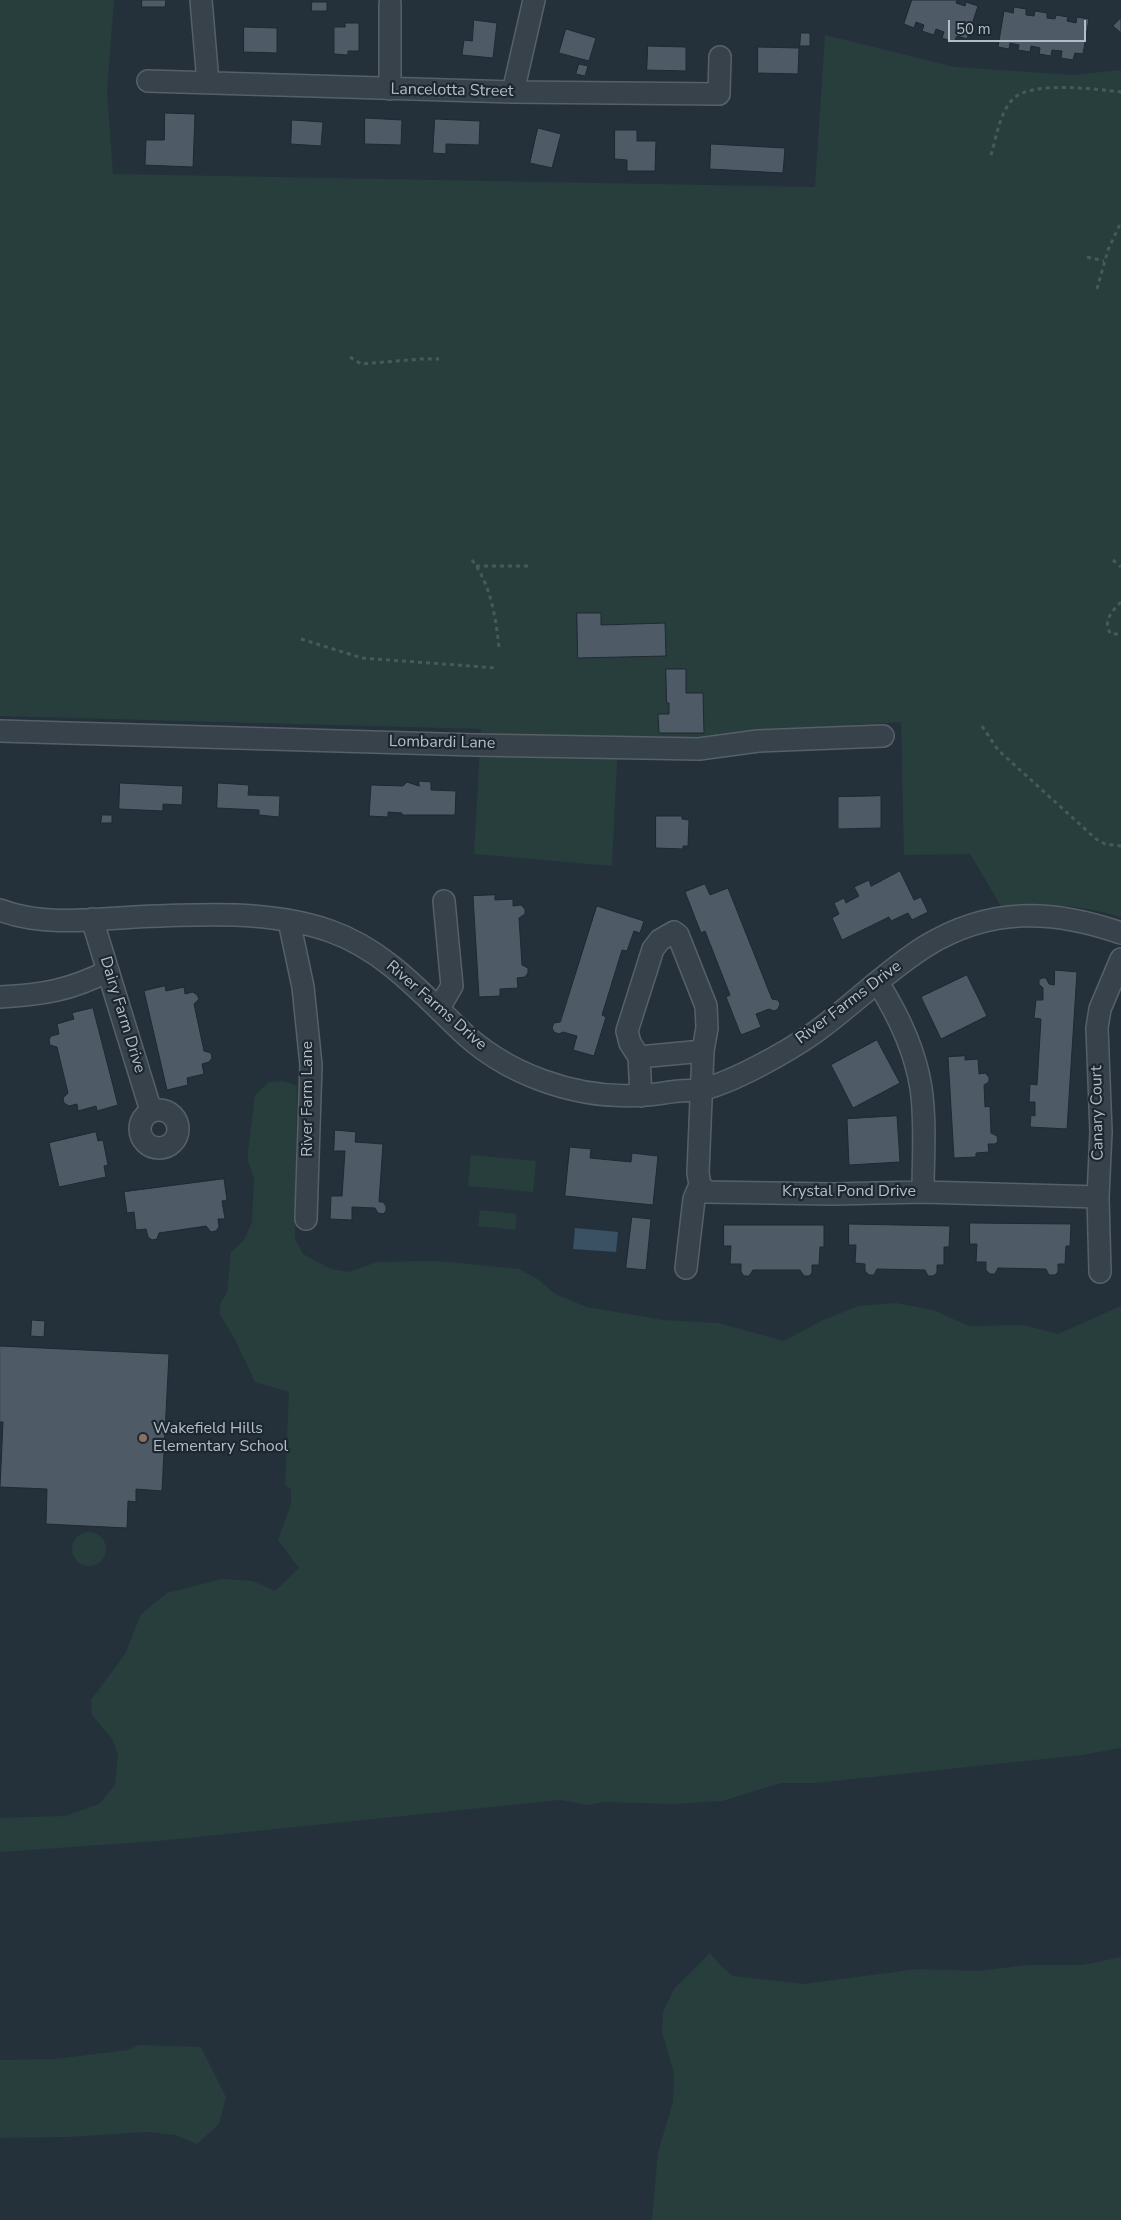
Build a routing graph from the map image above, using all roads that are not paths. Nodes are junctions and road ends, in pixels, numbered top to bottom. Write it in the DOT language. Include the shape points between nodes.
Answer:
graph roads {
  1 [pos="201,0"];
  2 [pos="534,0"];
  3 [pos="390,4"];
  4 [pos="720,57"];
  5 [pos="148,81"];
  6 [pos="208,82"];
  7 [pos="390,89"];
  8 [pos="513,92"];
  9 [pos="0,731"];
  10 [pos="883,736"];
  11 [pos="444,901"];
  12 [pos="0,910"];
  13 [pos="92,919"];
  14 [pos="290,920"];
  15 [pos="1121,933"];
  16 [pos="1121,959"];
  17 [pos="108,971"];
  18 [pos="878,983"];
  19 [pos="0,997"];
  20 [pos="439,1008"];
  21 [pos="704,1051"];
  22 [pos="639,1057"];
  23 [pos="701,1090"];
  24 [pos="641,1096"];
  25 [pos="151,1111"];
  26 [pos="700,1186"];
  27 [pos="923,1192"];
  28 [pos="1098,1198"];
  29 [pos="306,1219"];
  30 [pos="686,1268"];
  31 [pos="1100,1272"];
  1 -- 6 [label="street"];
  2 -- 8 [label="street"];
  3 -- 7 [label="street"];
  4 -- 8 [label="street, Lancelotta Street" via="719,94"];
  5 -- 6 [label="street, Lancelotta Street"];
  6 -- 7 [label="street, Lancelotta Street"];
  7 -- 8 [label="street, Lancelotta Street"];
  9 -- 10 [label="street, Lombardi Lane" via="698,749 758,741"];
  11 -- 20 [label="street" via="452,986"];
  12 -- 13 [label="street, River Farms Drive" via="43,920"];
  13 -- 14 [label="street, River Farms Drive" via="200,915"];
  13 -- 17 [label="street, Dairy Farm Drive"];
  14 -- 20 [label="street, River Farms Drive" via="332,931 358,944 406,976"];
  14 -- 29 [label="street, River Farm Lane" via="303,987 311,1065"];
  15 -- 18 [label="street, River Farms Drive" via="1072,918 1010,915 945,936"];
  16 -- 28 [label="street, Canary Court" via="1100,1009 1097,1028 1101,1132"];
  17 -- 19 [label="street" via="83,984 39,995"];
  17 -- 25 [label="street, Dairy Farm Drive"];
  18 -- 23 [label="street, River Farms Drive" via="800,1043 743,1074"];
  18 -- 27 [label="street" via="894,1008 916,1063 923,1112"];
  20 -- 24 [label="street, River Farms Drive" via="470,1038 528,1075 587,1092"];
  21 -- 22 [label="street"];
  21 -- 22 [label="street" via="706,1006 674,932 660,940 653,949 626,1030"];
  21 -- 23 [label="street"];
  22 -- 24 [label="street"];
  23 -- 24 [label="street, River Farms Drive"];
  23 -- 26 [label="street"];
  26 -- 27 [label="street, Krystal Pond Drive" via="715,1194"];
  26 -- 30 [label="street" via="694,1199"];
  27 -- 28 [label="street, Krystal Pond Drive"];
  28 -- 31 [label="street, Canary Court"];
}
